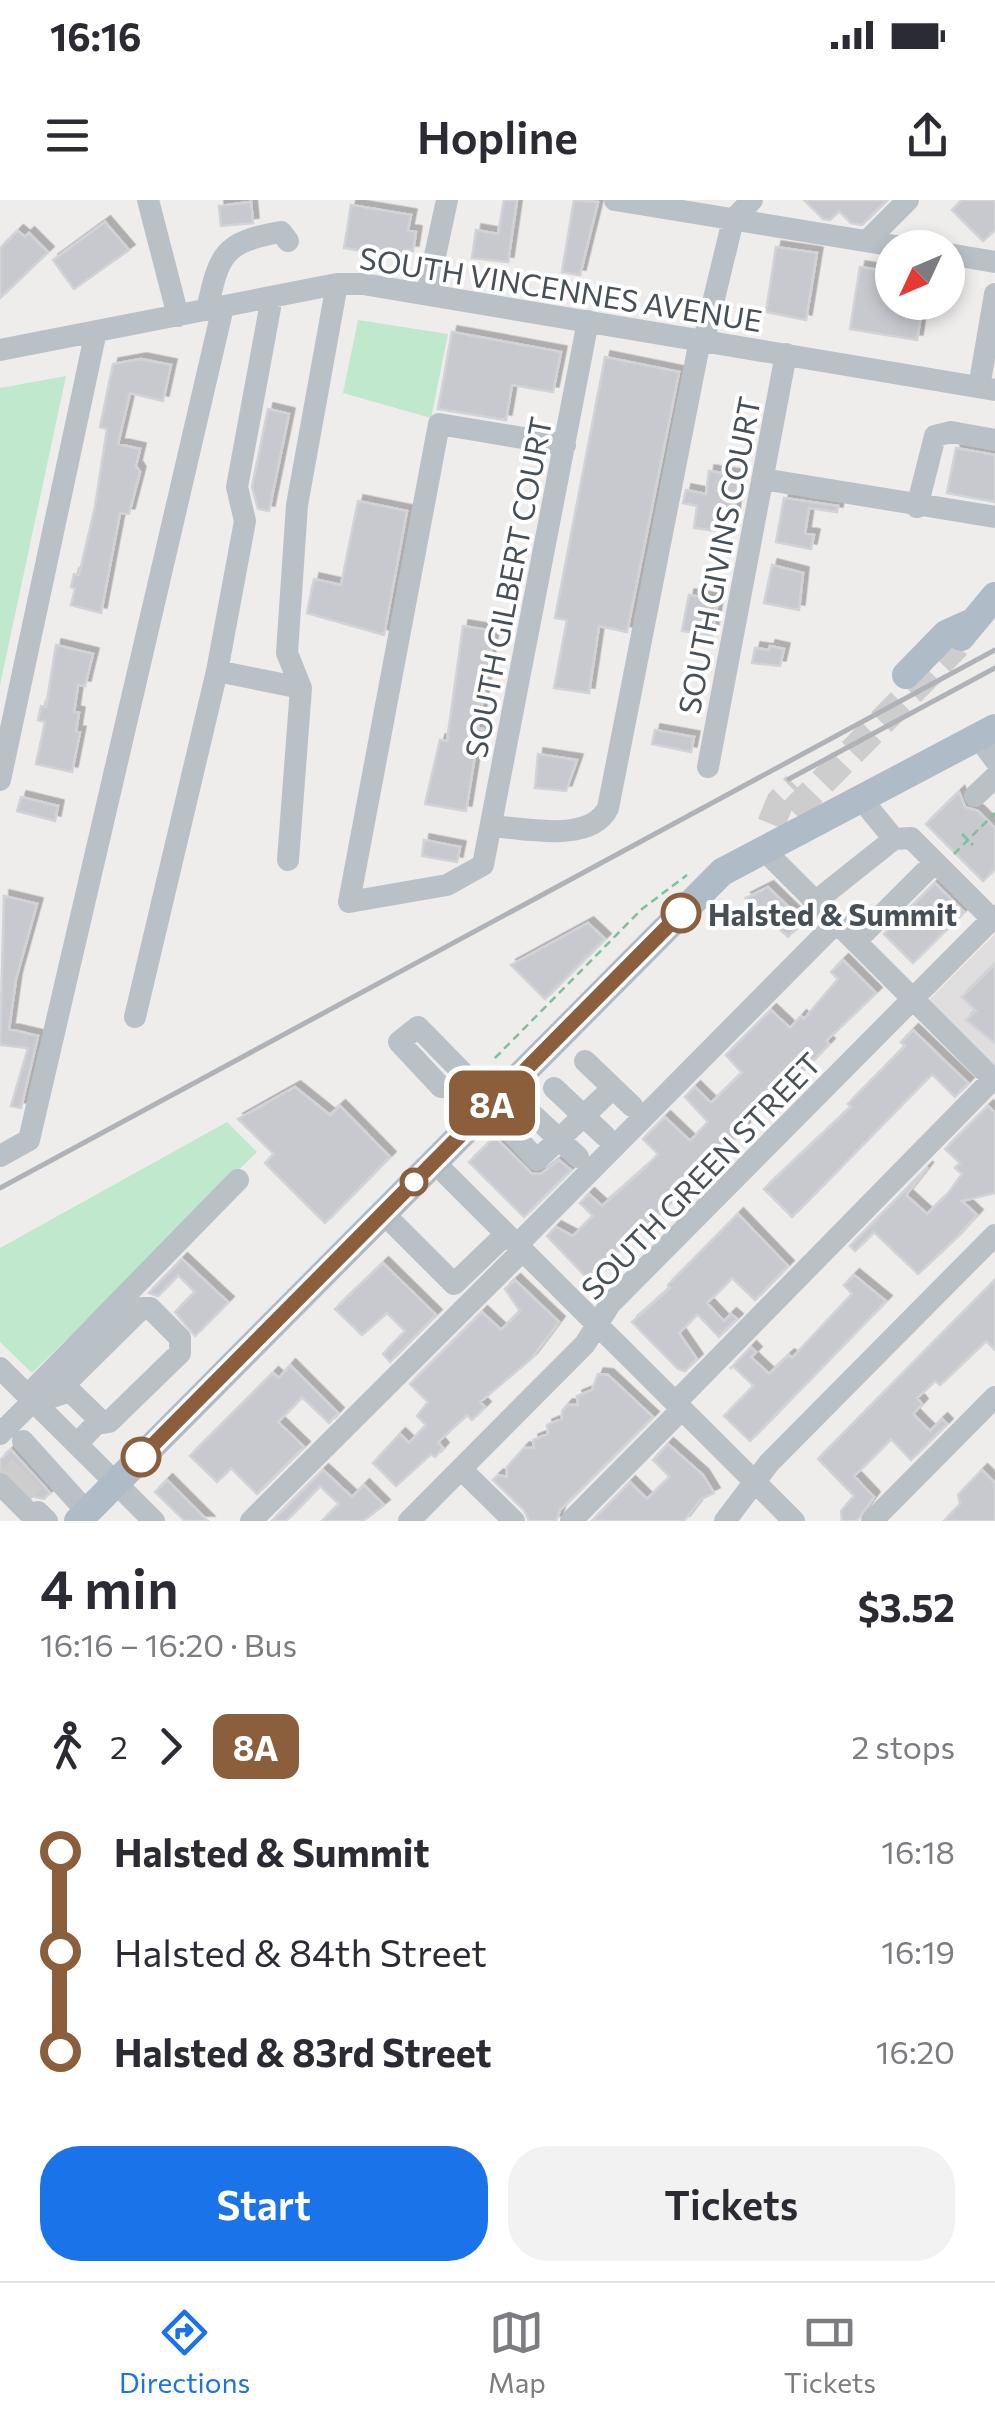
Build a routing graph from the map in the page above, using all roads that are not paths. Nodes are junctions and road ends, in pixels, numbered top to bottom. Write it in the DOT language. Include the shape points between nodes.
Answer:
graph roads {
  1 [pos="149,200"];
  2 [pos="447,200"];
  3 [pos="614,200"];
  4 [pos="752,200"];
  5 [pos="908,200"];
  6 [pos="733,220"];
  7 [pos="288,241"];
  8 [pos="867,241"];
  9 [pos="875,242"];
  10 [pos="965,257"];
  11 [pos="995,262"];
  12 [pos="337,284"];
  13 [pos="427,293"];
  14 [pos="995,294"];
  15 [pos="272,297"];
  16 [pos="215,308"];
  17 [pos="178,316"];
  18 [pos="588,321"];
  19 [pos="96,331"];
  20 [pos="702,340"];
  21 [pos="0,350"];
  22 [pos="786,354"];
  23 [pos="987,389"];
  24 [pos="995,440"];
  25 [pos="565,445"];
  26 [pos="763,479"];
  27 [pos="918,507"];
  28 [pos="995,517"];
  29 [pos="995,596"];
  30 [pos="217,670"];
  31 [pos="906,675"];
  32 [pos="300,688"];
  33 [pos="9,691"];
  34 [pos="986,732"];
  35 [pos="995,760"];
  36 [pos="708,767"];
  37 [pos="995,778"];
  38 [pos="0,780"];
  39 [pos="975,796"];
  40 [pos="862,800"];
  41 [pos="491,826"];
  42 [pos="777,829"];
  43 [pos="894,839"];
  44 [pos="944,859"];
  45 [pos="288,860"];
  46 [pos="816,901"];
  47 [pos="994,918"];
  48 [pos="837,922"];
  49 [pos="856,942"];
  50 [pos="913,999"];
  51 [pos="135,1016"];
  52 [pos="584,1061"];
  53 [pos="994,1080"];
  54 [pos="459,1086"];
  55 [pos="554,1088"];
  56 [pos="613,1088"];
  57 [pos="632,1106"];
  58 [pos="488,1107"];
  59 [pos="532,1114"];
  60 [pos="584,1116"];
  61 [pos="606,1136"];
  62 [pos="559,1140"];
  63 [pos="0,1156"];
  64 [pos="578,1157"];
  65 [pos="434,1162"];
  66 [pos="238,1180"];
  67 [pos="383,1213"];
  68 [pos="995,1235"];
  69 [pos="516,1243"];
  70 [pos="598,1325"];
  71 [pos="0,1368"];
  72 [pos="995,1397"];
  73 [pos="41,1402"];
  74 [pos="679,1406"];
  75 [pos="103,1423"];
  76 [pos="81,1448"];
  77 [pos="36,1459"];
  78 [pos="461,1469"];
  79 [pos="115,1483"];
  80 [pos="756,1483"];
  81 [pos="8,1489"];
  82 [pos="82,1516"];
  83 [pos="42,1517"];
  84 [pos="154,1521"];
  85 [pos="252,1521"];
  86 [pos="409,1521"];
  87 [pos="514,1521"];
  88 [pos="571,1521"];
  89 [pos="725,1521"];
  90 [pos="794,1521"];
  91 [pos="872,1521"];
  1 -- 17 [label="street"];
  2 -- 13 [label="street"];
  3 -- 6 [label="street"];
  4 -- 6 [label="street"];
  5 -- 8 [label="street"];
  6 -- 8 [label="street"];
  6 -- 20 [label="street"];
  7 -- 16 [label="street" via="281,232 230,247 214,274"];
  8 -- 9 [label="street"];
  10 -- 11 [label="street"];
  12 -- 13 [label="street, SOUTH VINCENNES AVENUE"];
  12 -- 15 [label="street, SOUTH VINCENNES AVENUE"];
  12 -- 32 [label="street" via="297,505 287,653"];
  13 -- 18 [label="street, SOUTH VINCENNES AVENUE"];
  14 -- 23 [label="street"];
  15 -- 16 [label="street, SOUTH VINCENNES AVENUE"];
  15 -- 30 [label="street" via="237,487 244,521"];
  16 -- 17 [label="street, SOUTH VINCENNES AVENUE"];
  16 -- 63 [label="street" via="29,1140"];
  17 -- 19 [label="street, SOUTH VINCENNES AVENUE"];
  18 -- 20 [label="street, SOUTH VINCENNES AVENUE"];
  18 -- 25 [label="street, SOUTH GILBERT COURT"];
  19 -- 21 [label="street, SOUTH VINCENNES AVENUE"];
  19 -- 33 [label="street"];
  20 -- 22 [label="street, SOUTH VINCENNES AVENUE"];
  20 -- 41 [label="street" via="604,818 581,828"];
  22 -- 23 [label="street, SOUTH VINCENNES AVENUE"];
  22 -- 26 [label="street, SOUTH GIVINS COURT"];
  24 -- 27 [label="street" via="951,432 936,436"];
  25 -- 41 [label="street, SOUTH GILBERT COURT"];
  25 -- 41 [label="street, SOUTH GILBERT COURT" via="440,424 349,902 447,885 484,865"];
  26 -- 27 [label="street"];
  26 -- 36 [label="street, SOUTH GIVINS COURT"];
  27 -- 28 [label="street"];
  29 -- 31 [label="main road" via="963,634 946,634"];
  30 -- 32 [label="street"];
  30 -- 51 [label="street"];
  32 -- 45 [label="street"];
  33 -- 38 [label="street"];
  34 -- 35 [label="street"];
  34 -- 40 [label="main road"];
  37 -- 39 [label="street"];
  40 -- 42 [label="main road"];
  40 -- 43 [label="street"];
  42 -- 46 [label="street"];
  42 -- 58 [label="main road" via="722,872"];
  43 -- 44 [label="street" via="911,838"];
  43 -- 46 [label="street"];
  44 -- 47 [label="street"];
  44 -- 49 [label="street"];
  46 -- 48 [label="street"];
  47 -- 50 [label="street, SOUTH GREEN STREET"];
  48 -- 49 [label="street"];
  48 -- 69 [label="street"];
  49 -- 50 [label="street"];
  50 -- 53 [label="street"];
  50 -- 70 [label="street, SOUTH GREEN STREET" via="610,1304"];
  52 -- 56 [label="street"];
  53 -- 74 [label="street"];
  54 -- 58 [label="street"];
  55 -- 60 [label="street"];
  56 -- 57 [label="street"];
  56 -- 60 [label="street"];
  58 -- 62 [label="street" via="537,1160"];
  58 -- 65 [label="main road"];
  59 -- 62 [label="street"];
  60 -- 61 [label="street"];
  60 -- 62 [label="street"];
  62 -- 64 [label="street"];
  65 -- 67 [label="main road"];
  65 -- 69 [label="street"];
  66 -- 73 [label="street"];
  67 -- 69 [label="street" via="454,1284"];
  67 -- 79 [label="main road"];
  68 -- 80 [label="street"];
  69 -- 70 [label="street"];
  69 -- 85 [label="street"];
  70 -- 74 [label="street"];
  70 -- 78 [label="street, SOUTH GREEN STREET"];
  71 -- 73 [label="street"];
  72 -- 91 [label="street"];
  73 -- 75 [label="street" via="70,1391"];
  73 -- 75 [label="street" via="136,1312 150,1308 180,1338 180,1352"];
  73 -- 76 [label="street"];
  73 -- 77 [label="street"];
  74 -- 80 [label="street"];
  74 -- 88 [label="street"];
  75 -- 76 [label="street"];
  76 -- 77 [label="street"];
  76 -- 79 [label="street"];
  77 -- 82 [label="street"];
  77 -- 83 [label="street"];
  78 -- 86 [label="street, SOUTH GREEN STREET"];
  78 -- 87 [label="street"];
  79 -- 82 [label="main road"];
  79 -- 84 [label="street"];
  80 -- 89 [label="street"];
  80 -- 90 [label="street"];
  81 -- 83 [label="street" via="34,1517"];
}
